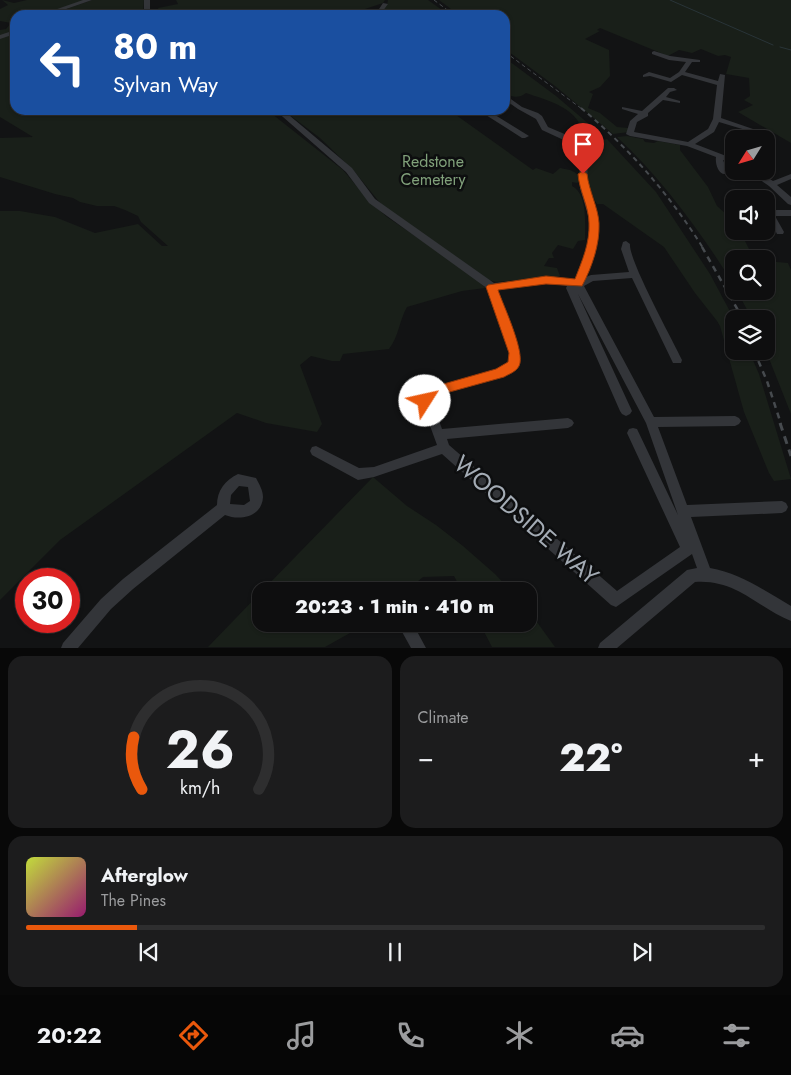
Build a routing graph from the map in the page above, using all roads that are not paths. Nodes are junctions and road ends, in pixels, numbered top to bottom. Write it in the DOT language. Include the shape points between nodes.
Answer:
graph roads {
  1 [pos="89,0"];
  2 [pos="385,4"];
  3 [pos="58,10"];
  4 [pos="379,10"];
  5 [pos="654,53"];
  6 [pos="645,73"];
  7 [pos="681,73"];
  8 [pos="722,75"];
  9 [pos="720,84"];
  10 [pos="674,90"];
  11 [pos="662,98"];
  12 [pos="510,100"];
  13 [pos="678,102"];
  14 [pos="624,108"];
  15 [pos="644,114"];
  16 [pos="285,115"];
  17 [pos="490,115"];
  18 [pos="717,119"];
  19 [pos="750,129"];
  20 [pos="525,136"];
  21 [pos="689,144"];
  22 [pos="725,157"];
  23 [pos="725,159"];
  24 [pos="724,172"];
  25 [pos="791,176"];
  26 [pos="766,180"];
  27 [pos="772,184"];
  28 [pos="791,202"];
  29 [pos="791,213"];
  30 [pos="780,232"];
  31 [pos="626,244"];
  32 [pos="635,275"];
  33 [pos="578,284"];
  34 [pos="492,287"];
  35 [pos="677,360"];
  36 [pos="626,411"];
  37 [pos="735,421"];
  38 [pos="651,422"];
  39 [pos="568,423"];
  40 [pos="633,433"];
  41 [pos="441,434"];
  42 [pos="444,448"];
  43 [pos="316,451"];
  44 [pos="782,507"];
  45 [pos="224,508"];
  46 [pos="685,512"];
  47 [pos="692,548"];
  48 [pos="705,573"];
  49 [pos="791,614"];
  50 [pos="410,632"];
  51 [pos="68,648"];
  52 [pos="419,648"];
  53 [pos="605,648"];
  1 -- 3 [label="street"];
  2 -- 4 [label="street"];
  5 -- 7 [label="street" via="694,60"];
  6 -- 7 [label="street" via="671,80"];
  7 -- 9 [label="street"];
  8 -- 9 [label="street"];
  9 -- 18 [label="street"];
  10 -- 11 [label="street" via="668,90"];
  11 -- 13 [label="street"];
  11 -- 15 [label="street"];
  12 -- 33 [label="street" via="539,118 545,128 579,146 584,157 584,188 594,222 591,252"];
  14 -- 15 [label="street"];
  15 -- 21 [label="street" via="634,121 630,134"];
  16 -- 34 [label="street" via="349,170 372,201"];
  17 -- 20 [label="street"];
  18 -- 19 [label="street"];
  18 -- 21 [label="street" via="711,130"];
  21 -- 22 [label="street"];
  23 -- 24 [label="street" via="719,161"];
  25 -- 27 [label="street"];
  26 -- 27 [label="street"];
  27 -- 28 [label="street"];
  29 -- 30 [label="street" via="769,213"];
  31 -- 32 [label="street"];
  32 -- 33 [label="street" via="591,278"];
  32 -- 35 [label="street"];
  33 -- 34 [label="street" via="546,280"];
  33 -- 36 [label="street" via="571,288"];
  33 -- 38 [label="street"];
  34 -- 41 [label="street" via="514,353 514,364 499,374 428,395 427,407"];
  37 -- 38 [label="street"];
  38 -- 46 [label="street"];
  39 -- 41 [label="street"];
  40 -- 47 [label="street" via="684,542"];
  41 -- 42 [label="street"];
  42 -- 43 [label="street, WOODSIDE WAY" via="374,472 358,474"];
  42 -- 47 [label="street, WOODSIDE WAY" via="616,600"];
  44 -- 46 [label="street"];
  45 -- 51 [label="street" via="128,584"];
  46 -- 47 [label="street"];
  47 -- 48 [label="street"];
  48 -- 49 [label="street" via="739,584"];
  48 -- 53 [label="street" via="692,575"];
  50 -- 52 [label="street"];
}
